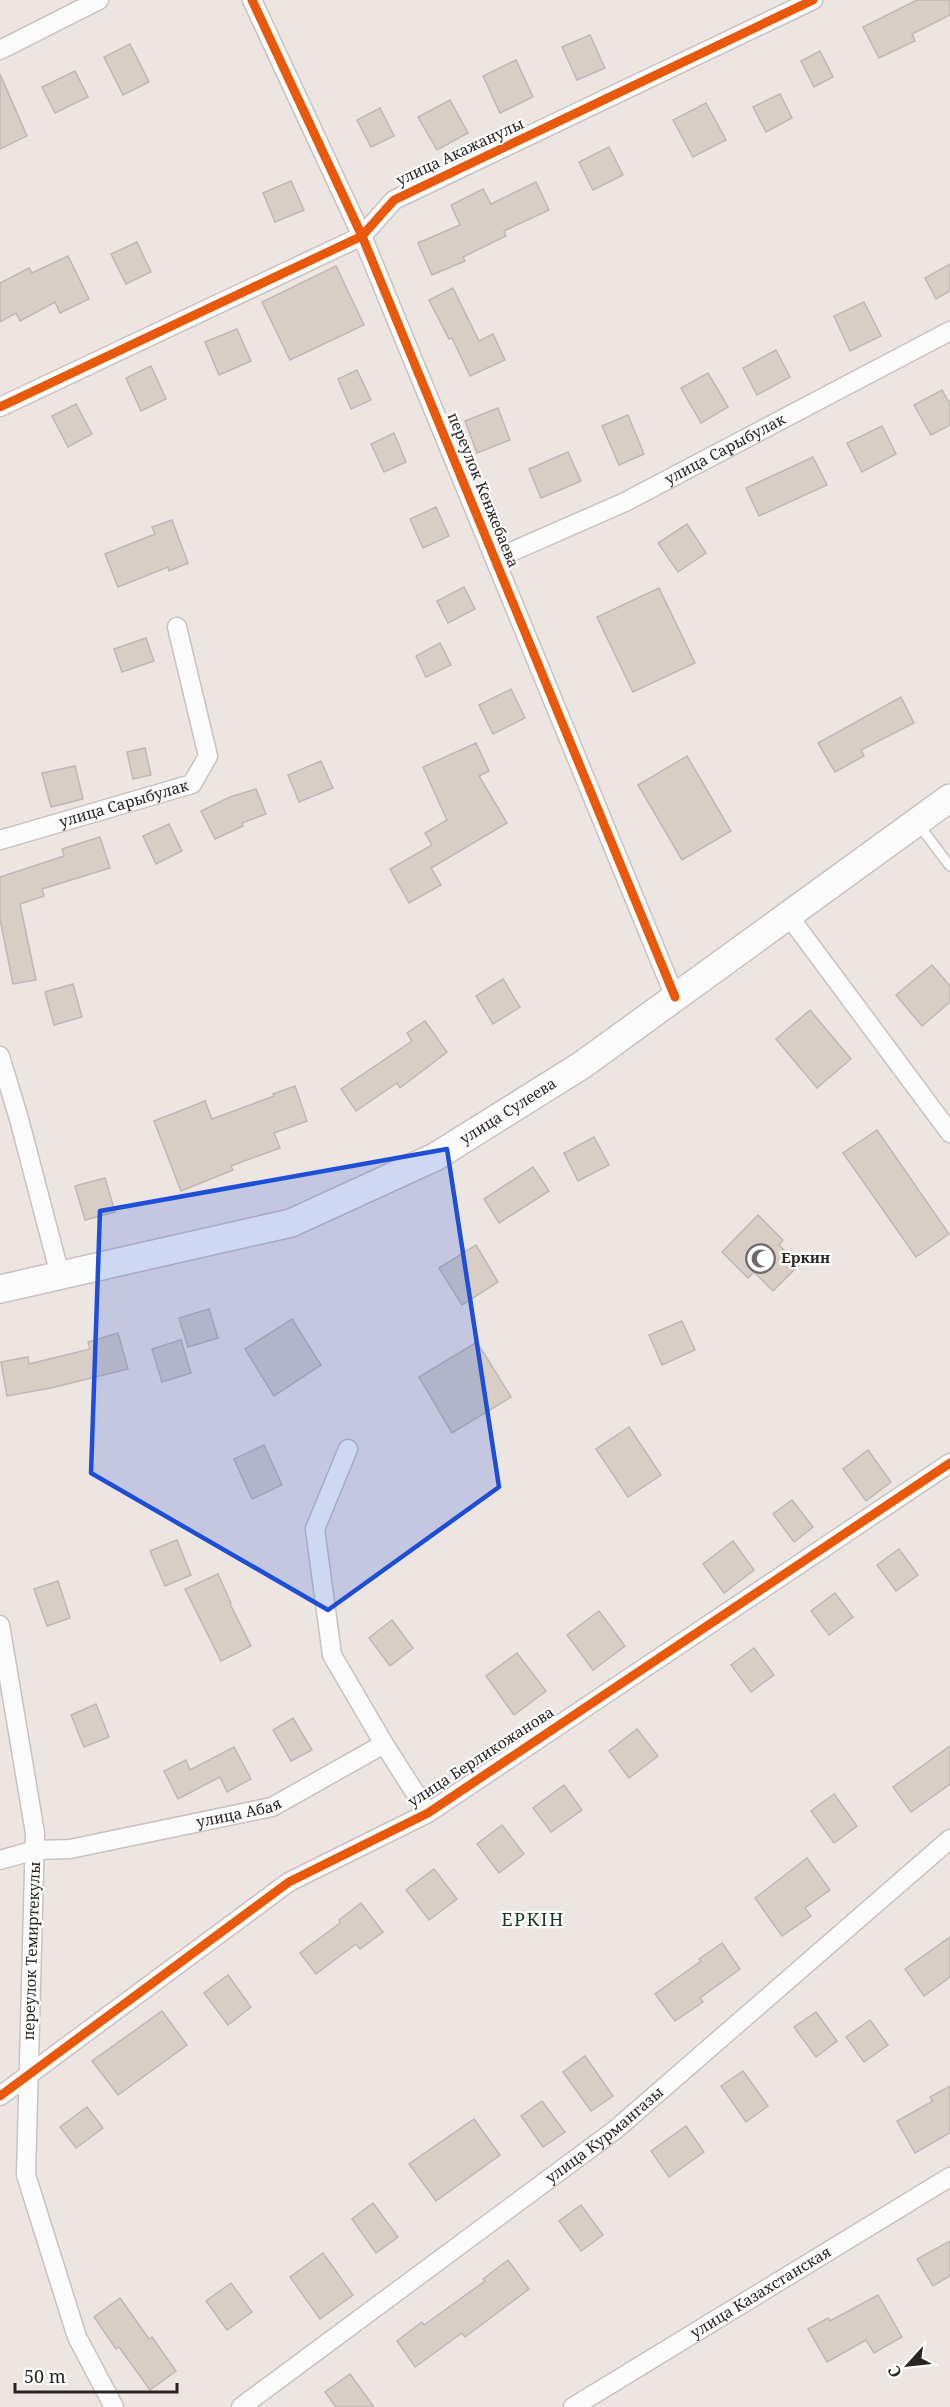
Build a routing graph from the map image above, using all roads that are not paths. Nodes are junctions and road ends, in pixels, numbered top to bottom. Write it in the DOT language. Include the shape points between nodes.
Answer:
graph roads {
  1 [pos="99,0"];
  2 [pos="252,0"];
  3 [pos="813,0"];
  4 [pos="0,50"];
  5 [pos="362,236"];
  6 [pos="950,331"];
  7 [pos="0,407"];
  8 [pos="495,559"];
  9 [pos="177,627"];
  10 [pos="950,798"];
  11 [pos="916,822"];
  12 [pos="0,840"];
  13 [pos="950,866"];
  14 [pos="788,915"];
  15 [pos="675,997"];
  16 [pos="0,1056"];
  17 [pos="950,1133"];
  18 [pos="60,1275"];
  19 [pos="0,1289"];
  20 [pos="348,1449"];
  21 [pos="950,1463"];
  22 [pos="0,1626"];
  23 [pos="384,1744"];
  24 [pos="428,1813"];
  25 [pos="950,1839"];
  26 [pos="35,1850"];
  27 [pos="0,1860"];
  28 [pos="28,2076"];
  29 [pos="0,2096"];
  30 [pos="950,2176"];
  31 [pos="114,2407"];
  32 [pos="241,2407"];
  33 [pos="573,2407"];
  1 -- 4 [label="street"];
  2 -- 5 [label="street, переулок Кенжебаева"];
  3 -- 5 [label="street, улица Акажанулы" via="394,200"];
  5 -- 7 [label="street, улица Акажанулы"];
  5 -- 8 [label="street, переулок Кенжебаева"];
  6 -- 8 [label="street, улица Сарыбулак" via="625,502"];
  8 -- 15 [label="street, переулок Кенжебаева"];
  9 -- 12 [label="street, улица Сарыбулак" via="208,756 192,784"];
  10 -- 11 [label="main road, улица Сулеева"];
  11 -- 13 [label="lane"];
  11 -- 14 [label="main road, улица Сулеева"];
  14 -- 15 [label="main road, улица Сулеева"];
  14 -- 17 [label="street"];
  15 -- 18 [label="main road, улица Сулеева" via="582,1065 415,1167 291,1222"];
  16 -- 18 [label="street"];
  18 -- 19 [label="main road, улица Сулеева"];
  20 -- 23 [label="street" via="315,1529 332,1655"];
  21 -- 24 [label="street, улица Берликожанова"];
  22 -- 26 [label="street, переулок Темиртекулы"];
  23 -- 24 [label="street"];
  23 -- 26 [label="street, улица Абая" via="272,1807 70,1848"];
  24 -- 28 [label="street, улица Берликожанова" via="289,1882"];
  25 -- 32 [label="street, улица Курмангазы" via="615,2130"];
  26 -- 27 [label="street, улица Абая"];
  26 -- 28 [label="street, переулок Темиртекулы"];
  28 -- 29 [label="street, улица Берликожанова"];
  28 -- 31 [label="street, переулок Темиртекулы" via="26,2175 77,2337"];
  30 -- 33 [label="street, улица Казахстанская"];
}
